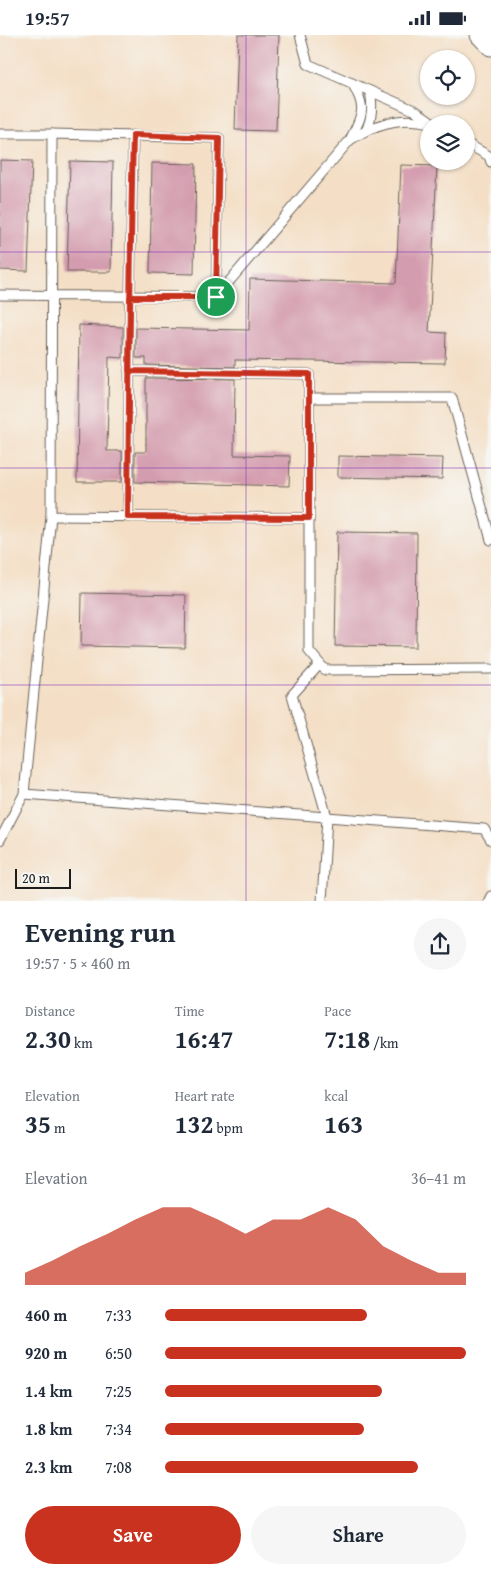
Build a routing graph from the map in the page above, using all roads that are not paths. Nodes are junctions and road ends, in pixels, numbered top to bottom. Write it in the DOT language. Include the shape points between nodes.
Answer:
graph roads {
  1 [pos="300,35"];
  2 [pos="480,35"];
  3 [pos="491,46"];
  4 [pos="352,83"];
  5 [pos="370,91"];
  6 [pos="421,115"];
  7 [pos="420,121"];
  8 [pos="367,129"];
  9 [pos="0,134"];
  10 [pos="52,134"];
  11 [pos="133,135"];
  12 [pos="350,140"];
  13 [pos="475,148"];
  14 [pos="491,161"];
  15 [pos="0,295"];
  16 [pos="52,296"];
  17 [pos="130,297"];
  18 [pos="216,297"];
  19 [pos="129,371"];
  20 [pos="309,398"];
  21 [pos="51,516"];
  22 [pos="128,517"];
  23 [pos="309,518"];
  24 [pos="491,540"];
  25 [pos="320,664"];
  26 [pos="491,669"];
  27 [pos="24,794"];
  28 [pos="327,817"];
  29 [pos="0,840"];
  30 [pos="491,840"];
  31 [pos="491,896"];
  32 [pos="322,901"];
  33 [pos="488,901"];
  1 -- 4 [label="lane" via="308,64"];
  2 -- 3 [label="street"];
  4 -- 5 [label="lane"];
  4 -- 12 [label="lane" via="360,97 362,112"];
  5 -- 6 [label="lane"];
  5 -- 8 [label="lane" via="372,117"];
  7 -- 8 [label="lane" via="402,120"];
  8 -- 12 [label="lane"];
  9 -- 10 [label="lane"];
  10 -- 11 [label="lane"];
  10 -- 16 [label="lane"];
  11 -- 17 [label="lane"];
  11 -- 18 [label="lane" via="219,138"];
  12 -- 18 [label="lane"];
  13 -- 14 [label="lane" via="489,156"];
  15 -- 16 [label="lane"];
  16 -- 17 [label="lane"];
  16 -- 21 [label="lane"];
  17 -- 18 [label="lane"];
  17 -- 19 [label="lane"];
  19 -- 20 [label="lane" via="309,374"];
  19 -- 22 [label="lane"];
  20 -- 23 [label="lane"];
  20 -- 24 [label="lane" via="452,398"];
  21 -- 22 [label="lane"];
  21 -- 27 [label="lane"];
  22 -- 23 [label="lane"];
  23 -- 25 [label="lane" via="309,651"];
  25 -- 26 [label="lane" via="325,670"];
  25 -- 28 [label="lane" via="292,695"];
  27 -- 28 [label="lane"];
  27 -- 29 [label="lane"];
  28 -- 30 [label="lane" via="484,829"];
  28 -- 32 [label="lane"];
  31 -- 33 [label="lane"];
}
